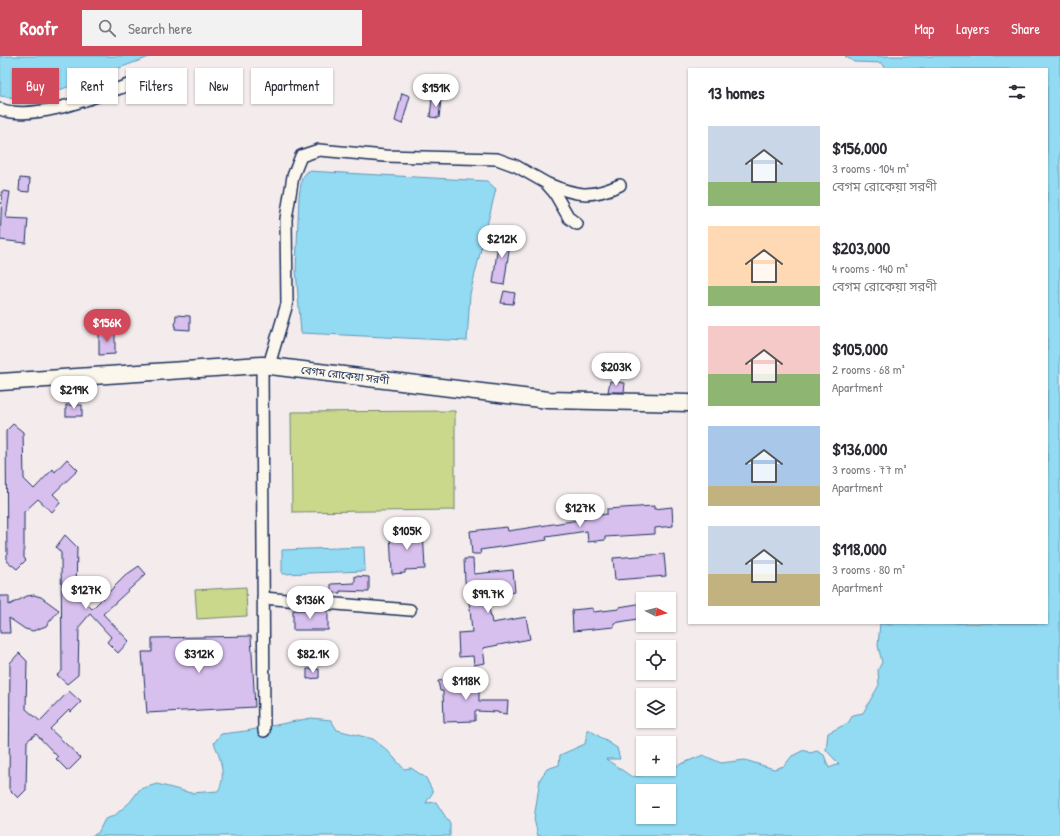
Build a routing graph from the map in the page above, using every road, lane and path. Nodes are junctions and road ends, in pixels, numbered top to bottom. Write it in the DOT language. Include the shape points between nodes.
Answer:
graph roads {
  1 [pos="126,86"];
  2 [pos="0,109"];
  3 [pos="546,183"];
  4 [pos="620,185"];
  5 [pos="577,224"];
  6 [pos="266,365"];
  7 [pos="0,382"];
  8 [pos="688,403"];
  9 [pos="263,598"];
  10 [pos="410,610"];
  11 [pos="264,731"];
  1 -- 2 [label="street" via="42,112 11,114"];
  3 -- 4 [label="street" via="571,193 586,195"];
  3 -- 5 [label="street" via="569,218"];
  3 -- 6 [label="street" via="516,166 497,159 385,156 318,150 301,156 293,176 286,218 286,304"];
  6 -- 7 [label="street, বেগম রোকেয়া সরণী"];
  6 -- 8 [label="street, বেগম রোকেয়া সরণী" via="548,400"];
  6 -- 9 [label="street"];
  9 -- 10 [label="street"];
  9 -- 11 [label="street"];
}
